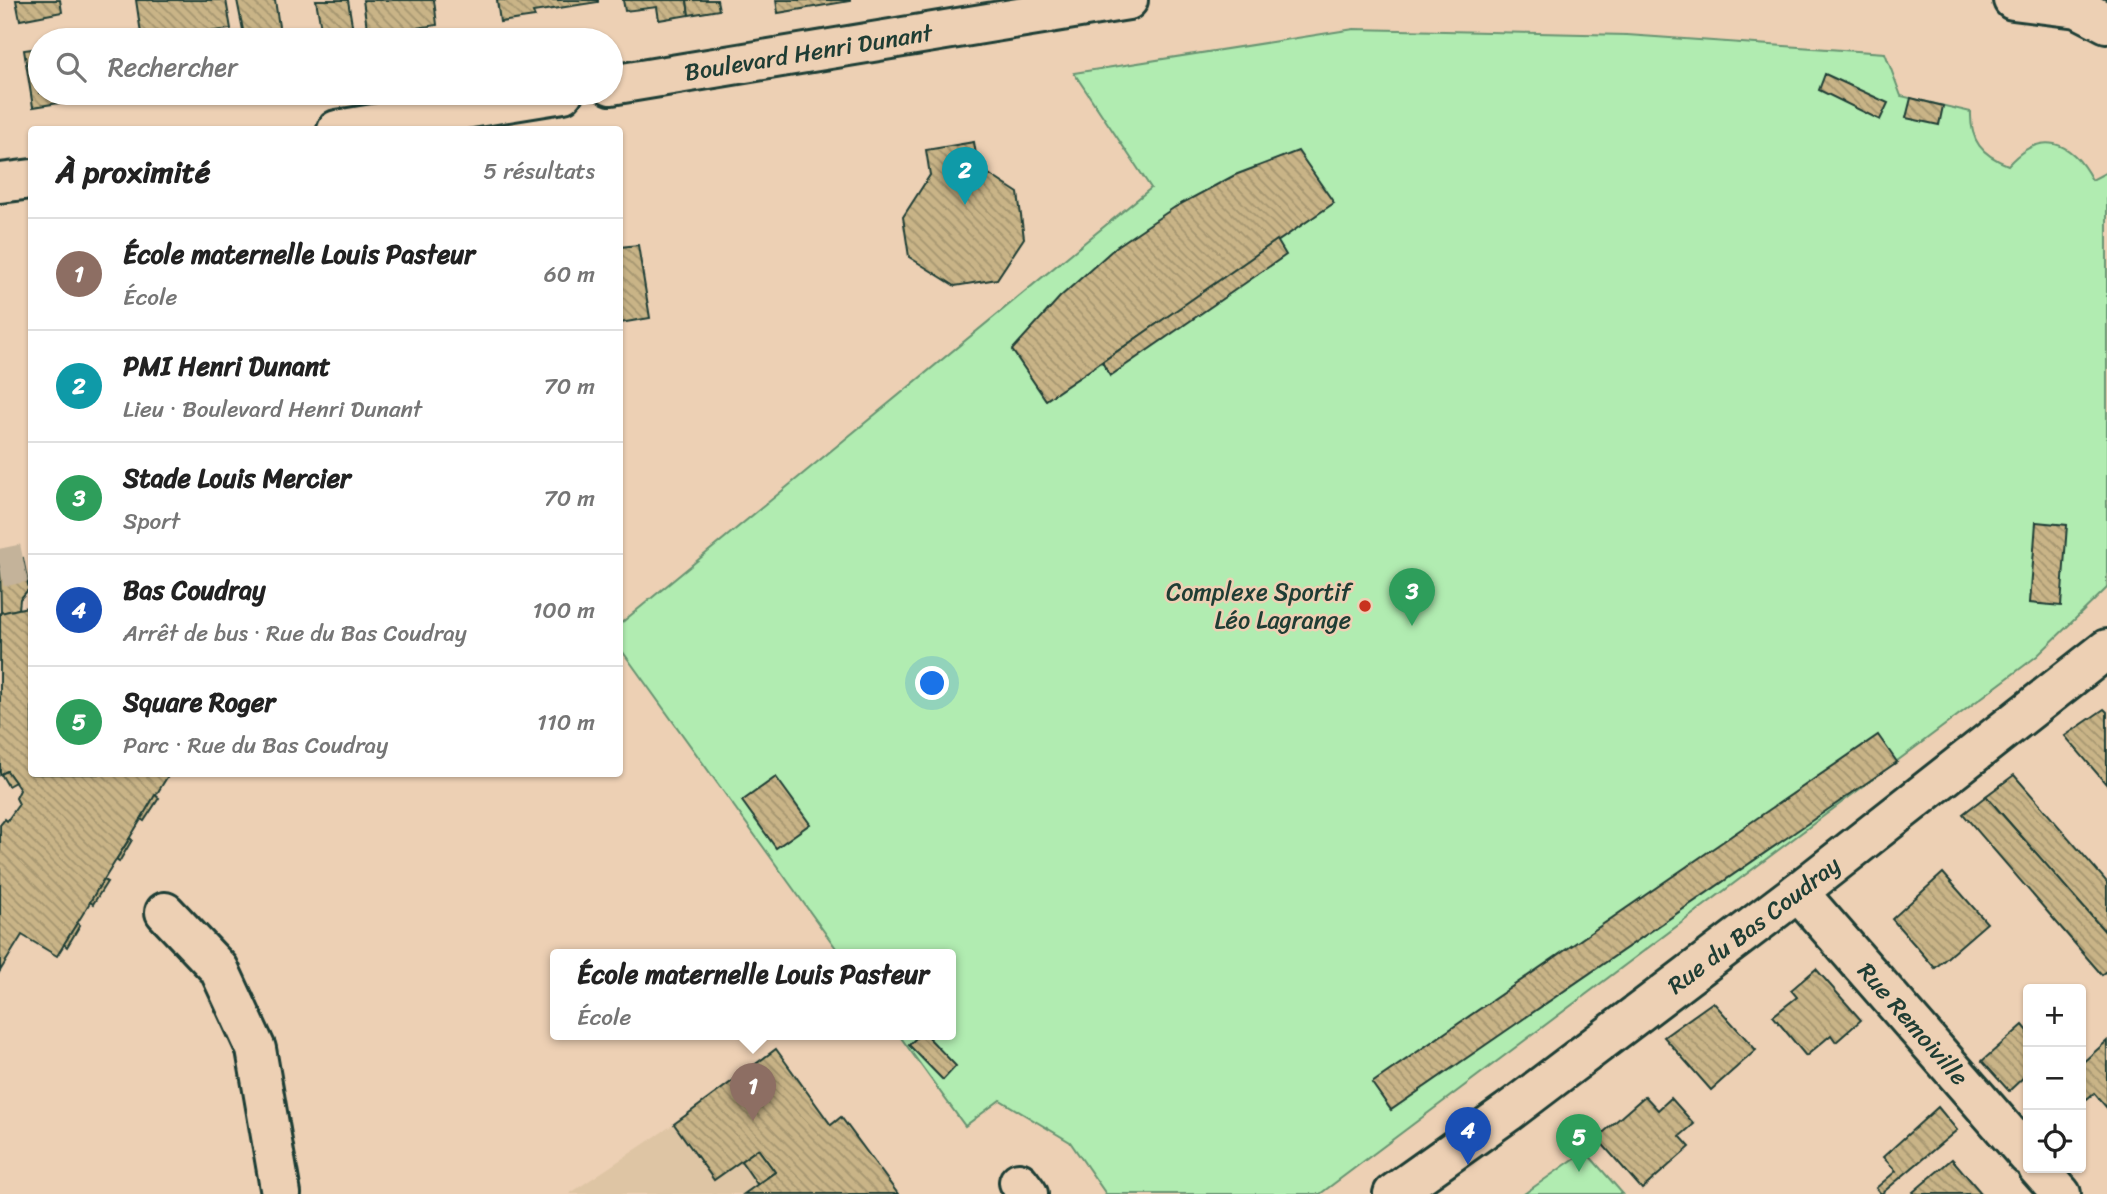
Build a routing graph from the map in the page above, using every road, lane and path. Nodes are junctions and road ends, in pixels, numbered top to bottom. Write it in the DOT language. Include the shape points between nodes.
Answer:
graph roads {
  1 [pos="1128,0"];
  2 [pos="2013,0"];
  3 [pos="1077,4"];
  4 [pos="2093,10"];
  5 [pos="623,83"];
  6 [pos="490,105"];
  7 [pos="361,126"];
  8 [pos="28,179"];
  9 [pos="0,183"];
  10 [pos="2107,649"];
  11 [pos="1798,892"];
  12 [pos="165,912"];
  13 [pos="2023,1150"];
  14 [pos="2042,1173"];
  15 [pos="281,1194"];
  16 [pos="1393,1194"];
  17 [pos="2061,1194"];
  1 -- 3 [label="street, Boulevard Henri Dunant"];
  2 -- 4 [label="street"];
  3 -- 5 [label="street, Boulevard Henri Dunant"];
  6 -- 7 [label="street"];
  8 -- 9 [label="street"];
  10 -- 11 [label="street, Rue du Bas Coudray"];
  11 -- 13 [label="street, Rue Remoiville"];
  11 -- 16 [label="street, Rue du Bas Coudray"];
  12 -- 15 [label="street" via="219,969 257,1049"];
  14 -- 17 [label="street"];
}
